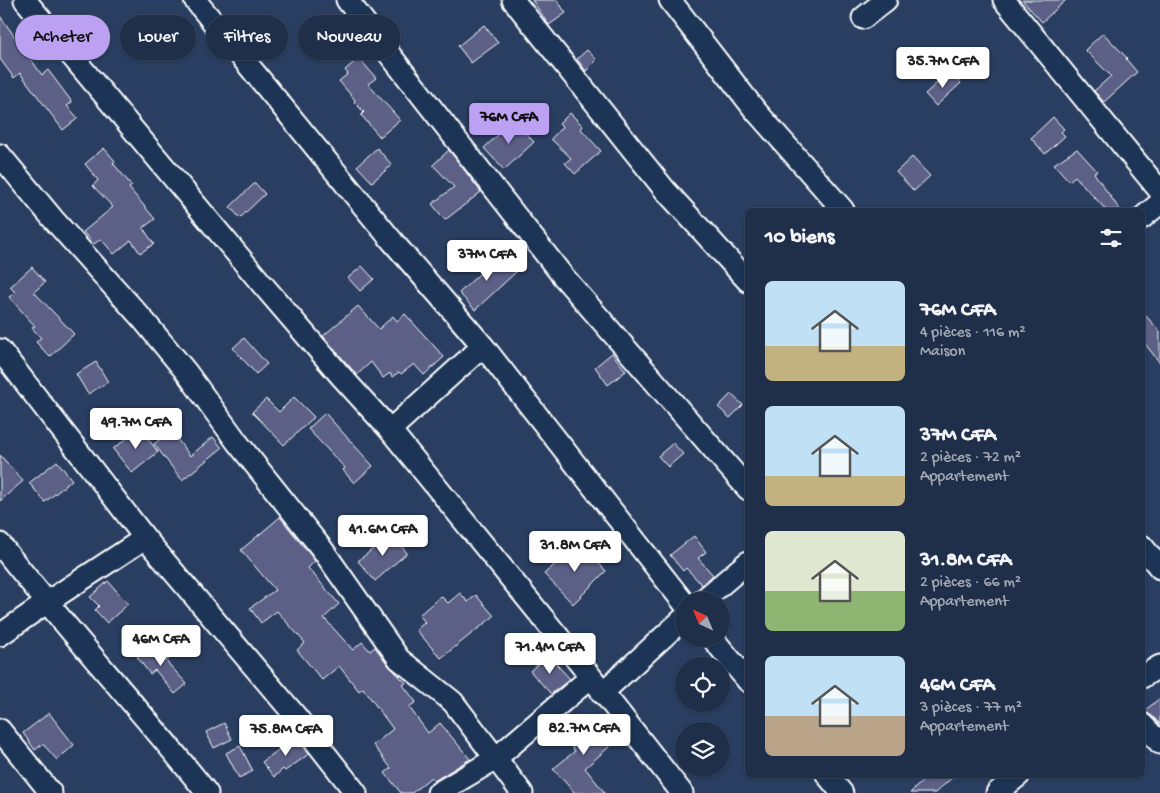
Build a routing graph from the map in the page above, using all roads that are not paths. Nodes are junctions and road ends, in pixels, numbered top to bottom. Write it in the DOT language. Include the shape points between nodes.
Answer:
graph roads {
  1 [pos="25,0"];
  2 [pos="195,0"];
  3 [pos="513,0"];
  4 [pos="670,0"];
  5 [pos="886,0"];
  6 [pos="1004,0"];
  7 [pos="356,3"];
  8 [pos="863,18"];
  9 [pos="2,163"];
  10 [pos="1160,191"];
  11 [pos="1160,203"];
  12 [pos="841,208"];
  13 [pos="1145,216"];
  14 [pos="745,278"];
  15 [pos="482,346"];
  16 [pos="0,350"];
  17 [pos="390,430"];
  18 [pos="745,486"];
  19 [pos="145,538"];
  20 [pos="0,544"];
  21 [pos="1145,550"];
  22 [pos="745,565"];
  23 [pos="1160,568"];
  24 [pos="675,592"];
  25 [pos="713,592"];
  26 [pos="46,603"];
  27 [pos="675,625"];
  28 [pos="0,635"];
  29 [pos="720,648"];
  30 [pos="1160,666"];
  31 [pos="1145,675"];
  32 [pos="745,677"];
  33 [pos="597,685"];
  34 [pos="1145,727"];
  35 [pos="0,730"];
  36 [pos="1160,743"];
  37 [pos="495,758"];
  38 [pos="830,778"];
  39 [pos="1012,778"];
  40 [pos="996,786"];
  41 [pos="51,793"];
  42 [pos="207,793"];
  43 [pos="356,793"];
  44 [pos="438,793"];
  45 [pos="522,793"];
  46 [pos="682,793"];
  47 [pos="842,793"];
  1 -- 17 [label="street" via="262,284"];
  2 -- 15 [label="street"];
  3 -- 14 [label="street" via="665,190"];
  4 -- 12 [label="street" via="755,110"];
  5 -- 8 [label="street"];
  6 -- 10 [label="street"];
  7 -- 18 [label="street" via="562,275"];
  9 -- 37 [label="street" via="187,373 322,549 399,659 453,702"];
  11 -- 13 [label="street"];
  15 -- 17 [label="street"];
  15 -- 24 [label="street"];
  16 -- 19 [label="street"];
  17 -- 33 [label="street"];
  19 -- 26 [label="street"];
  19 -- 43 [label="street" via="294,714"];
  20 -- 26 [label="street"];
  21 -- 23 [label="street"];
  22 -- 25 [label="street"];
  26 -- 28 [label="street"];
  26 -- 42 [label="street"];
  27 -- 33 [label="street"];
  29 -- 32 [label="street"];
  30 -- 31 [label="street"];
  33 -- 37 [label="street"];
  33 -- 46 [label="street"];
  34 -- 36 [label="street"];
  35 -- 41 [label="street"];
  37 -- 44 [label="street"];
  37 -- 45 [label="street"];
  38 -- 47 [label="street"];
  39 -- 40 [label="street"];
}
